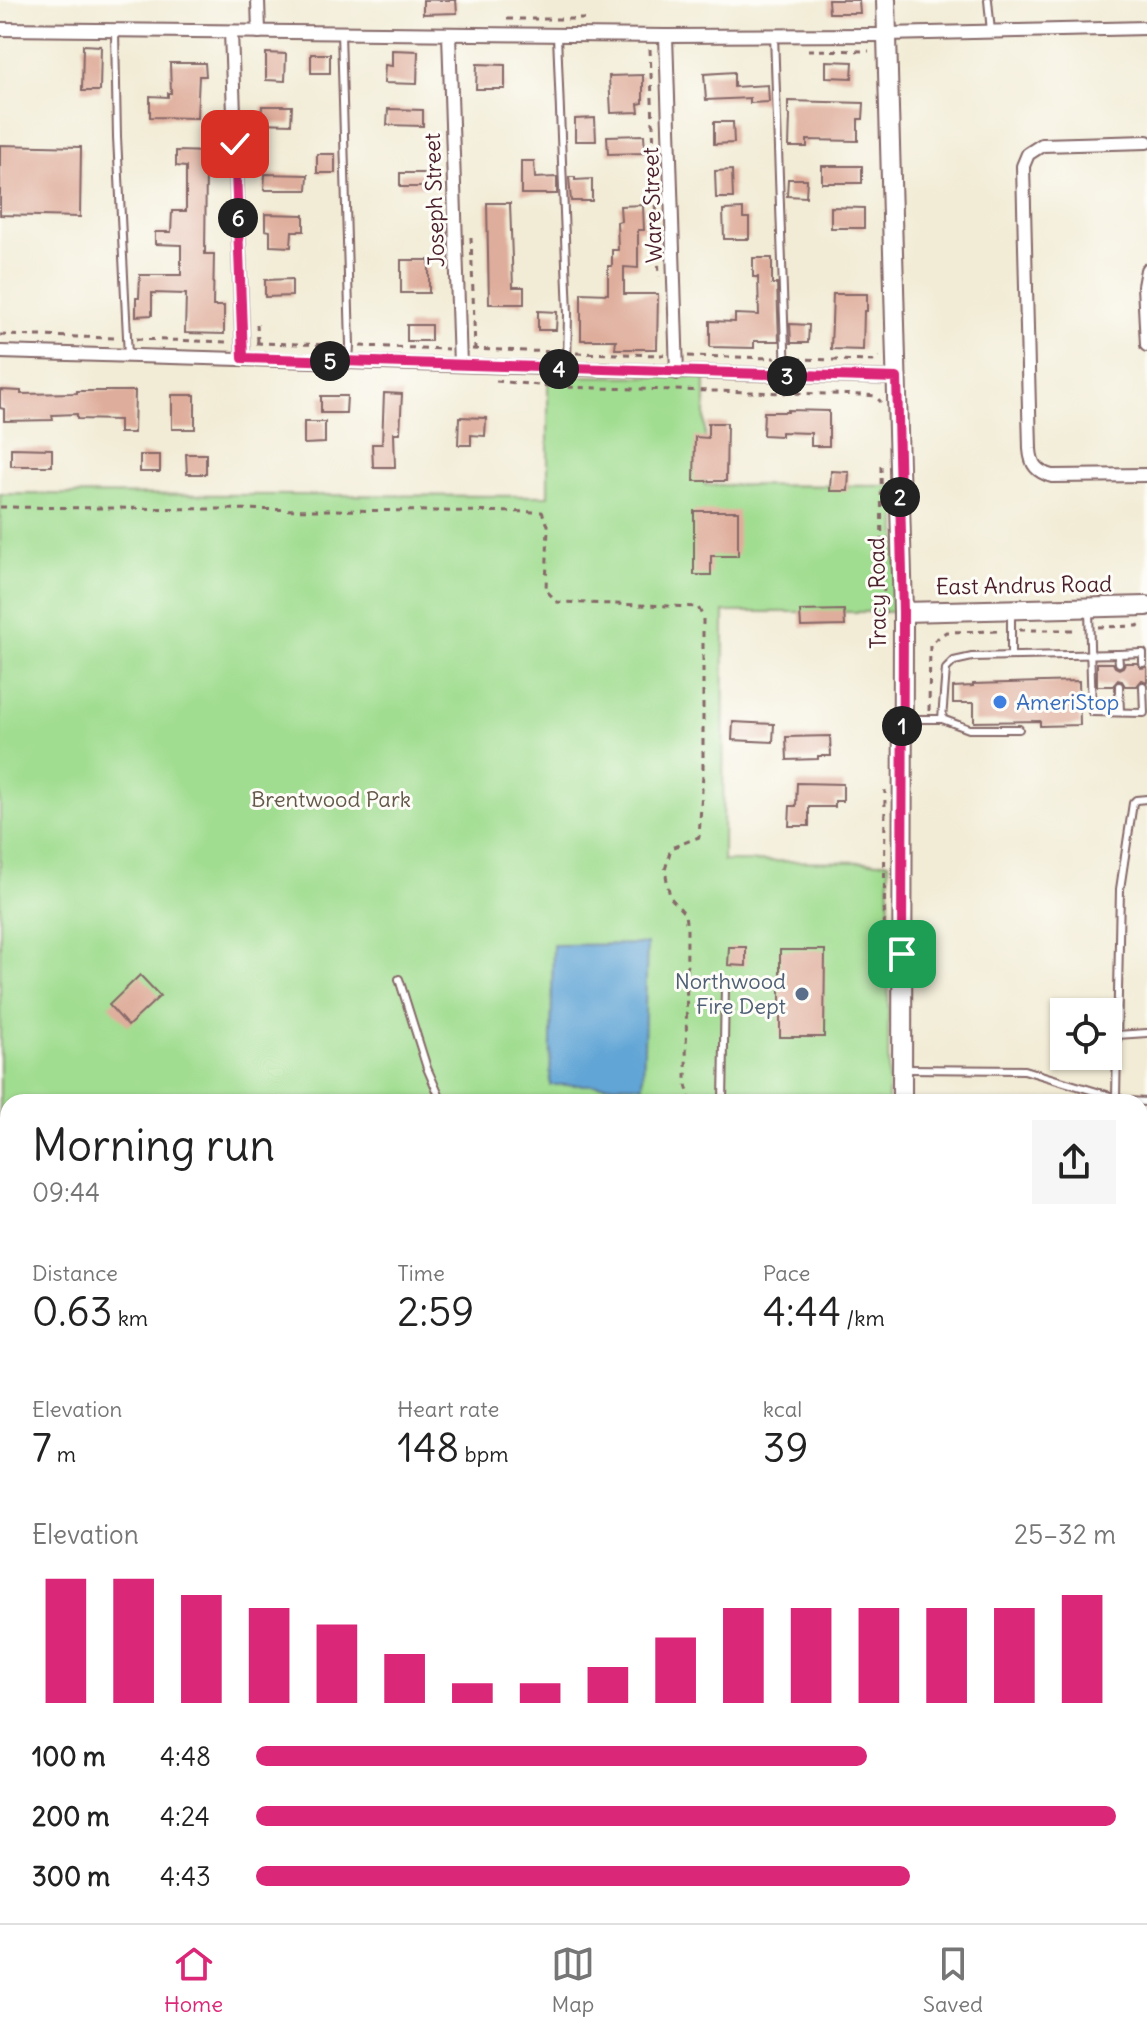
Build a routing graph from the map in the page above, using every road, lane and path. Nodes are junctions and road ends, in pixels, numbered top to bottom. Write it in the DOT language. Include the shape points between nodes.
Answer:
graph roads {
  1 [pos="258,0"];
  2 [pos="886,0"];
  3 [pos="988,0"];
  4 [pos="1147,28"];
  5 [pos="0,29"];
  6 [pos="115,30"];
  7 [pos="231,32"];
  8 [pos="259,32"];
  9 [pos="341,32"];
  10 [pos="991,32"];
  11 [pos="449,34"];
  12 [pos="886,34"];
  13 [pos="557,35"];
  14 [pos="774,35"];
  15 [pos="666,36"];
  16 [pos="650,49"];
  17 [pos="1147,142"];
  18 [pos="1147,270"];
  19 [pos="659,278"];
  20 [pos="1147,345"];
  21 [pos="0,352"];
  22 [pos="128,356"];
  23 [pos="243,358"];
  24 [pos="349,362"];
  25 [pos="460,365"];
  26 [pos="567,369"];
  27 [pos="677,373"];
  28 [pos="786,376"];
  29 [pos="897,378"];
  30 [pos="493,381"];
  31 [pos="881,402"];
  32 [pos="881,458"];
  33 [pos="1147,475"];
  34 [pos="0,507"];
  35 [pos="1147,606"];
  36 [pos="1089,607"];
  37 [pos="1011,609"];
  38 [pos="903,612"];
  39 [pos="885,621"];
  40 [pos="1118,654"];
  41 [pos="1090,655"];
  42 [pos="1011,656"];
  43 [pos="1119,663"];
  44 [pos="1143,663"];
  45 [pos="1119,686"];
  46 [pos="1143,686"];
  47 [pos="1120,712"];
  48 [pos="902,719"];
  49 [pos="942,719"];
  50 [pos="1019,729"];
  51 [pos="885,780"];
  52 [pos="1147,799"];
  53 [pos="884,978"];
  54 [pos="399,979"];
  55 [pos="725,986"];
  56 [pos="1118,998"];
  57 [pos="1147,1033"];
  58 [pos="1122,1035"];
  59 [pos="901,1069"];
  60 [pos="1116,1070"];
  61 [pos="438,1094"];
  62 [pos="689,1094"];
  63 [pos="723,1094"];
  64 [pos="902,1094"];
  65 [pos="1103,1094"];
  66 [pos="1116,1094"];
  1 -- 8 [label="street"];
  2 -- 12 [label="street, Tracy Road"];
  3 -- 10 [label="lane"];
  4 -- 10 [label="street"];
  5 -- 6 [label="street"];
  6 -- 7 [label="street"];
  6 -- 22 [label="lane"];
  7 -- 8 [label="street"];
  7 -- 23 [label="street"];
  8 -- 9 [label="street"];
  9 -- 11 [label="street"];
  9 -- 24 [label="lane"];
  10 -- 12 [label="street"];
  11 -- 13 [label="street"];
  11 -- 25 [label="street, Joseph Street"];
  12 -- 14 [label="street"];
  12 -- 29 [label="street, Tracy Road"];
  13 -- 15 [label="street"];
  13 -- 26 [label="lane"];
  14 -- 15 [label="street"];
  14 -- 28 [label="lane"];
  15 -- 27 [label="street, Ware Street"];
  16 -- 19 [label="path"];
  17 -- 33 [label="street" via="1042,145 1028,154 1023,166 1033,464 1052,476"];
  18 -- 20 [label="street"];
  21 -- 22 [label="street"];
  22 -- 23 [label="street"];
  23 -- 24 [label="street"];
  24 -- 25 [label="street"];
  25 -- 26 [label="street"];
  26 -- 27 [label="street"];
  27 -- 28 [label="street"];
  28 -- 29 [label="street"];
  29 -- 38 [label="street, Tracy Road"];
  30 -- 31 [label="path" via="871,395"];
  32 -- 39 [label="path"];
  34 -- 62 [label="path" via="542,512 548,525 546,590 557,602 698,607 703,617 699,837 671,848 665,870 670,897 685,914 687,930"];
  35 -- 36 [label="street, East Andrus Road"];
  36 -- 37 [label="street, East Andrus Road"];
  36 -- 41 [label="lane"];
  37 -- 38 [label="street, East Andrus Road"];
  37 -- 42 [label="lane"];
  38 -- 48 [label="street, Tracy Road"];
  40 -- 41 [label="lane"];
  40 -- 43 [label="lane"];
  40 -- 44 [label="lane" via="1143,653"];
  41 -- 42 [label="lane"];
  41 -- 47 [label="lane" via="1092,712"];
  42 -- 49 [label="lane" via="954,661 946,669"];
  45 -- 47 [label="lane"];
  46 -- 47 [label="lane" via="1144,713"];
  48 -- 49 [label="lane"];
  48 -- 59 [label="street, Tracy Road"];
  49 -- 50 [label="lane" via="969,729"];
  51 -- 53 [label="path"];
  52 -- 56 [label="lane" via="1133,803 1120,889"];
  54 -- 61 [label="lane"];
  55 -- 63 [label="lane"];
  57 -- 58 [label="lane"];
  59 -- 64 [label="street, Tracy Road"];
  59 -- 65 [label="lane" via="1024,1070"];
  60 -- 66 [label="lane"];
}
